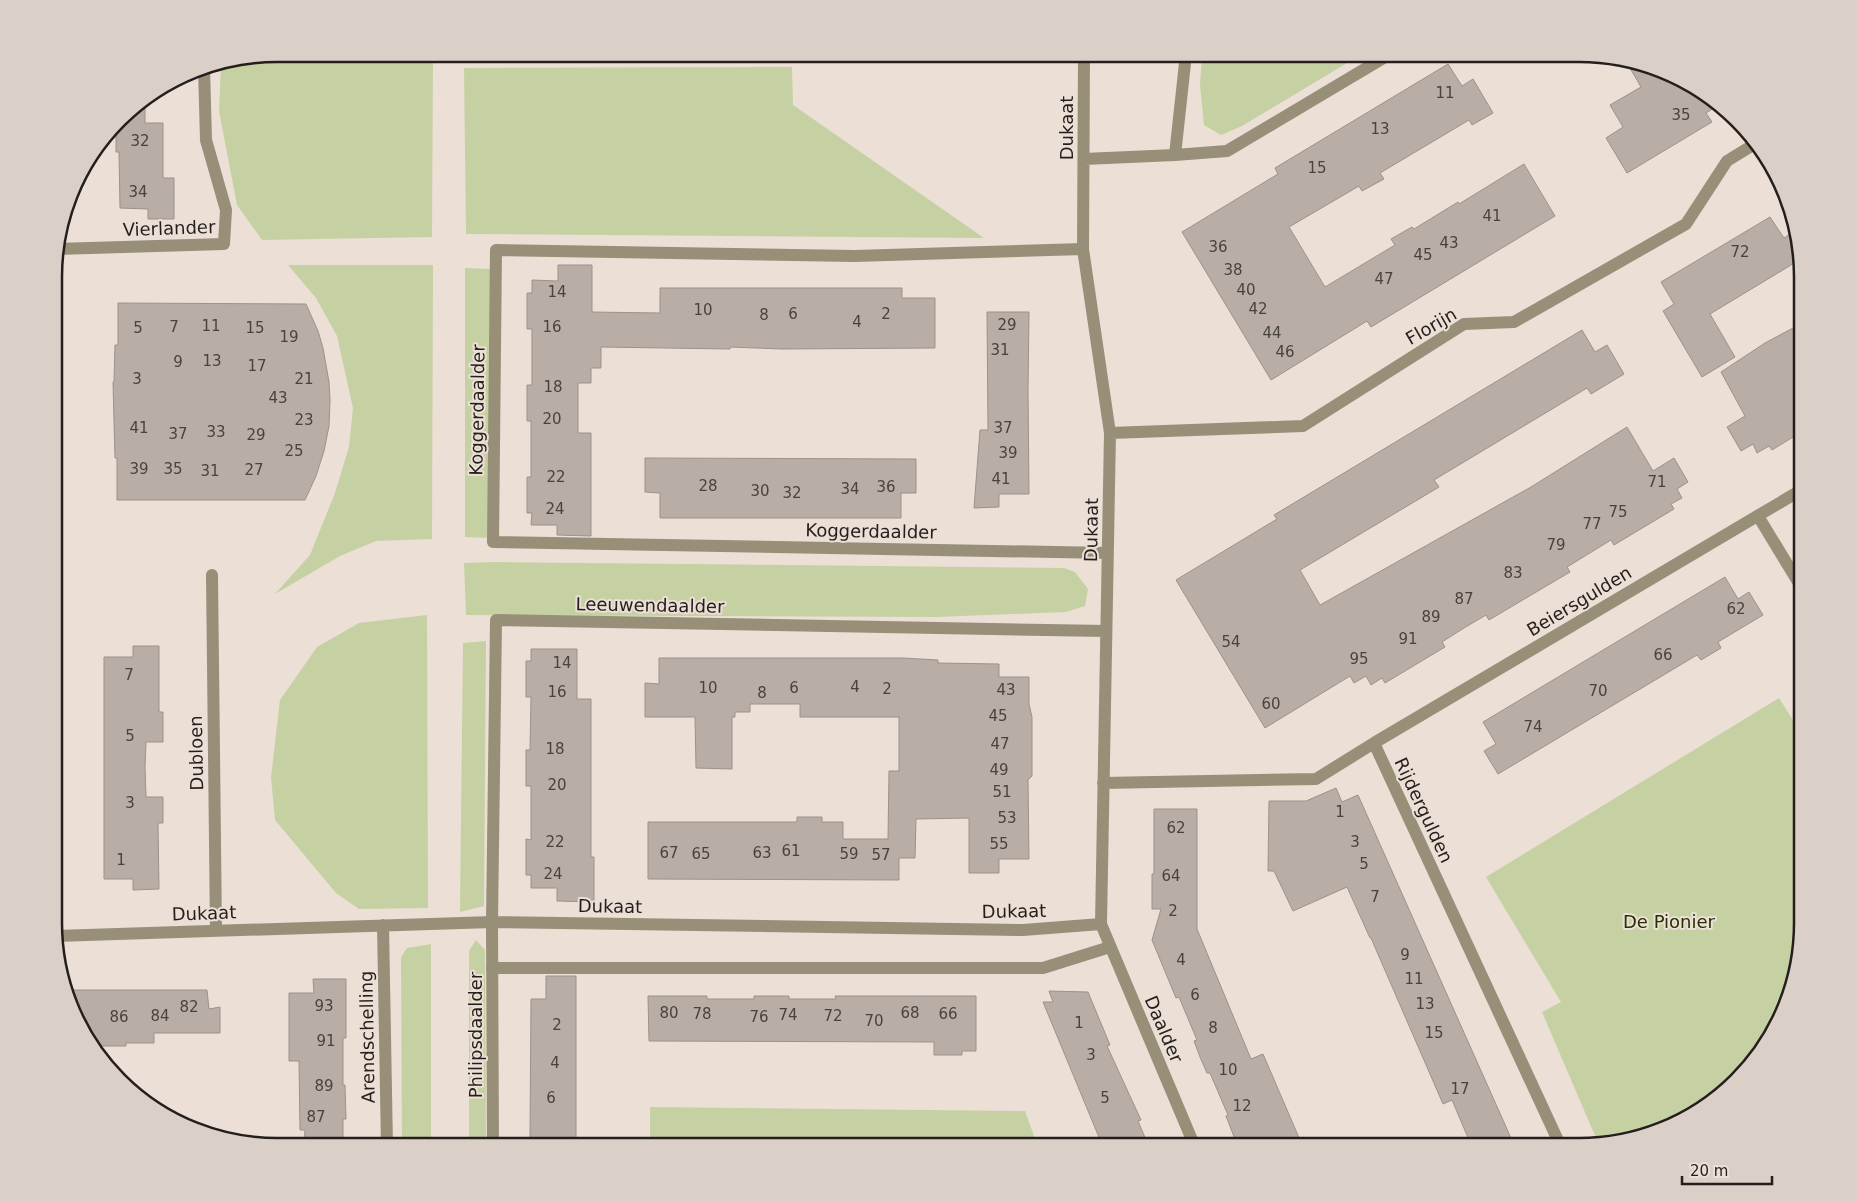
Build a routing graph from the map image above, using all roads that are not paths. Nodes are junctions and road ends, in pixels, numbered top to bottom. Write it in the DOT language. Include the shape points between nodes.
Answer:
graph roads {
  1 [pos="1084,62"];
  2 [pos="1185,62"];
  3 [pos="1377,62"];
  4 [pos="204,76"];
  5 [pos="1750,147"];
  6 [pos="1174,155"];
  7 [pos="1084,159"];
  8 [pos="64,249"];
  9 [pos="1083,249"];
  10 [pos="1110,433"];
  11 [pos="1794,494"];
  12 [pos="1758,516"];
  13 [pos="1108,553"];
  14 [pos="1794,575"];
  15 [pos="212,576"];
  16 [pos="1106,631"];
  17 [pos="1374,743"];
  18 [pos="1103,783"];
  19 [pos="492,922"];
  20 [pos="1101,924"];
  21 [pos="383,925"];
  22 [pos="216,930"];
  23 [pos="63,936"];
  24 [pos="1110,947"];
  25 [pos="492,968"];
  26 [pos="387,1138"];
  27 [pos="493,1138"];
  28 [pos="1191,1138"];
  29 [pos="1557,1138"];
  1 -- 7 [label="street, Dukaat"];
  2 -- 6 [label="street"];
  3 -- 6 [label="street" via="1227,151"];
  4 -- 8 [label="street, Vierlander" via="206,140 226,210 224,244"];
  5 -- 10 [label="street, Florijn" via="1727,161 1686,224 1514,322 1464,324 1303,426"];
  6 -- 7 [label="street"];
  7 -- 9 [label="street, Dukaat"];
  9 -- 10 [label="street, Dukaat"];
  9 -- 13 [label="street, Koggerdaalder" via="855,256 496,250 493,542"];
  10 -- 13 [label="street, Dukaat"];
  11 -- 12 [label="street, Beiersgulden"];
  12 -- 14 [label="street"];
  12 -- 17 [label="street, Beiersgulden"];
  13 -- 16 [label="street, Dukaat"];
  15 -- 22 [label="street, Dubloen"];
  16 -- 18 [label="street, Dukaat"];
  16 -- 19 [label="street, Leeuwendaalder" via="496,620"];
  17 -- 18 [label="street, Rijdergulden" via="1316,779"];
  17 -- 29 [label="street, Rijdergulden"];
  18 -- 20 [label="street, Dukaat"];
  19 -- 20 [label="street, Dukaat" via="1023,930"];
  19 -- 21 [label="street, Dukaat"];
  19 -- 25 [label="street, Philipsdaalder"];
  20 -- 24 [label="street, Daalder"];
  21 -- 22 [label="street, Dukaat"];
  21 -- 26 [label="street, Arendschelling"];
  22 -- 23 [label="street, Dukaat"];
  24 -- 25 [label="street" via="1044,968"];
  24 -- 28 [label="street, Daalder"];
  25 -- 27 [label="street, Philipsdaalder"];
}
